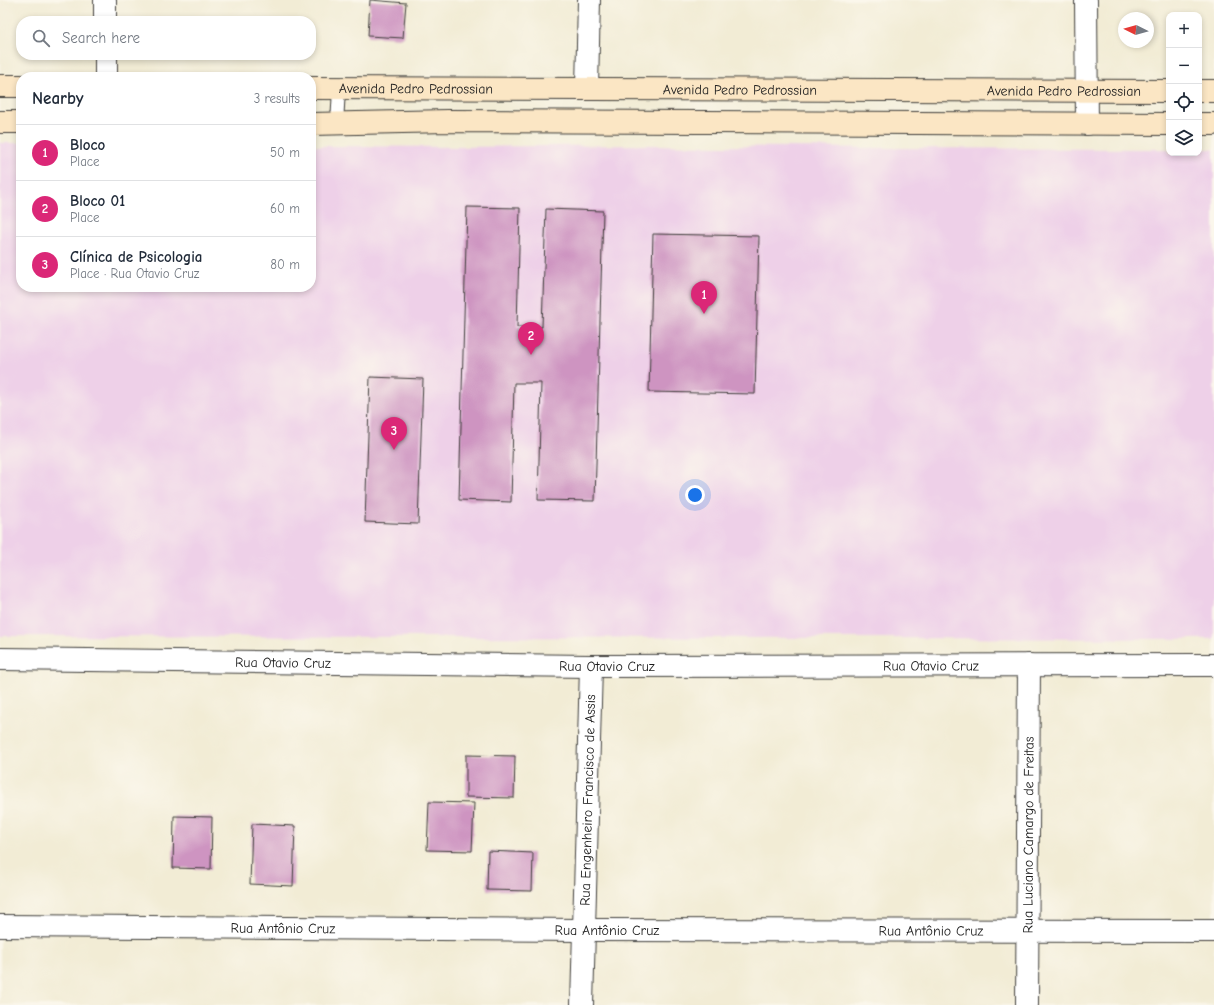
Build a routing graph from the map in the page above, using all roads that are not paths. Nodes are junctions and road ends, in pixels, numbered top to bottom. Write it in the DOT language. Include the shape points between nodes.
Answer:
graph roads {
  1 [pos="105,0"];
  2 [pos="589,0"];
  3 [pos="1086,0"];
  4 [pos="105,16"];
  5 [pos="106,60"];
  6 [pos="106,72"];
  7 [pos="0,86"];
  8 [pos="16,86"];
  9 [pos="316,88"];
  10 [pos="339,88"];
  11 [pos="588,88"];
  12 [pos="1086,91"];
  13 [pos="1166,91"];
  14 [pos="1202,91"];
  15 [pos="1214,91"];
  16 [pos="0,122"];
  17 [pos="16,122"];
  18 [pos="316,124"];
  19 [pos="337,124"];
  20 [pos="1087,124"];
  21 [pos="1166,124"];
  22 [pos="1202,124"];
  23 [pos="1214,124"];
  24 [pos="0,659"];
  25 [pos="1029,665"];
  26 [pos="1214,665"];
  27 [pos="591,666"];
  28 [pos="0,926"];
  29 [pos="583,930"];
  30 [pos="1028,930"];
  31 [pos="1214,931"];
  32 [pos="582,1005"];
  33 [pos="1027,1005"];
  1 -- 4 [label="street"];
  2 -- 11 [label="street"];
  3 -- 12 [label="street"];
  5 -- 6 [label="street"];
  7 -- 8 [label="street"];
  9 -- 10 [label="street, Avenida Pedro Pedrossian"];
  10 -- 11 [label="street, Avenida Pedro Pedrossian"];
  10 -- 19 [label="lane"];
  11 -- 12 [label="street, Avenida Pedro Pedrossian"];
  12 -- 13 [label="street, Avenida Pedro Pedrossian"];
  12 -- 20 [label="street"];
  14 -- 15 [label="street"];
  16 -- 17 [label="street"];
  18 -- 19 [label="street"];
  19 -- 20 [label="street" via="448,121"];
  20 -- 21 [label="street"];
  22 -- 23 [label="street"];
  24 -- 27 [label="street, Rua Otavio Cruz"];
  25 -- 26 [label="street, Rua Otavio Cruz"];
  25 -- 27 [label="street, Rua Otavio Cruz"];
  25 -- 30 [label="street, Rua Luciano Camargo de Freitas"];
  27 -- 29 [label="street, Rua Engenheiro Francisco de Assis"];
  28 -- 29 [label="street, Rua Antônio Cruz"];
  29 -- 30 [label="street, Rua Antônio Cruz"];
  29 -- 32 [label="street, Rua Engenheiro Francisco de Assis"];
  30 -- 31 [label="street, Rua Antônio Cruz"];
  30 -- 33 [label="street, Rua Luciano Camargo de Freitas"];
}
